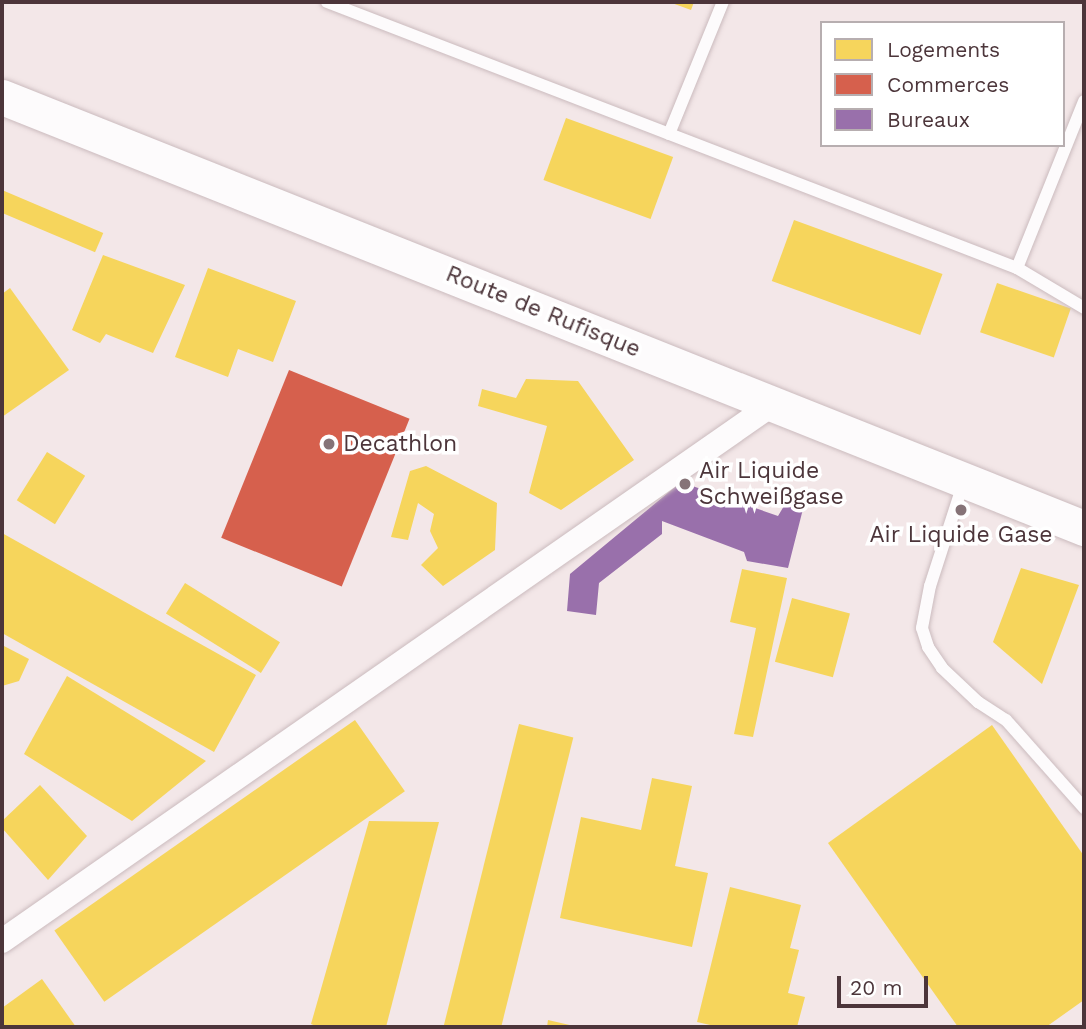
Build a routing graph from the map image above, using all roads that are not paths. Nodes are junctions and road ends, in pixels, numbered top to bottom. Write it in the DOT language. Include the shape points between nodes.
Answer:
graph roads {
  1 [pos="327,2"];
  2 [pos="723,2"];
  3 [pos="2,97"];
  4 [pos="1084,101"];
  5 [pos="669,134"];
  6 [pos="1017,268"];
  7 [pos="1084,308"];
  8 [pos="773,404"];
  9 [pos="964,480"];
  10 [pos="1084,528"];
  11 [pos="1084,808"];
  12 [pos="2,941"];
  1 -- 5 [label="lane"];
  2 -- 5 [label="lane"];
  3 -- 8 [label="main road, Route de Rufisque"];
  4 -- 6 [label="lane"];
  5 -- 6 [label="lane"];
  6 -- 7 [label="lane"];
  8 -- 9 [label="main road, Route de Rufisque"];
  8 -- 12 [label="street"];
  9 -- 10 [label="main road, Route de Rufisque"];
  9 -- 11 [label="lane" via="930,586 922,628 928,647 969,694 1006,720"];
}
